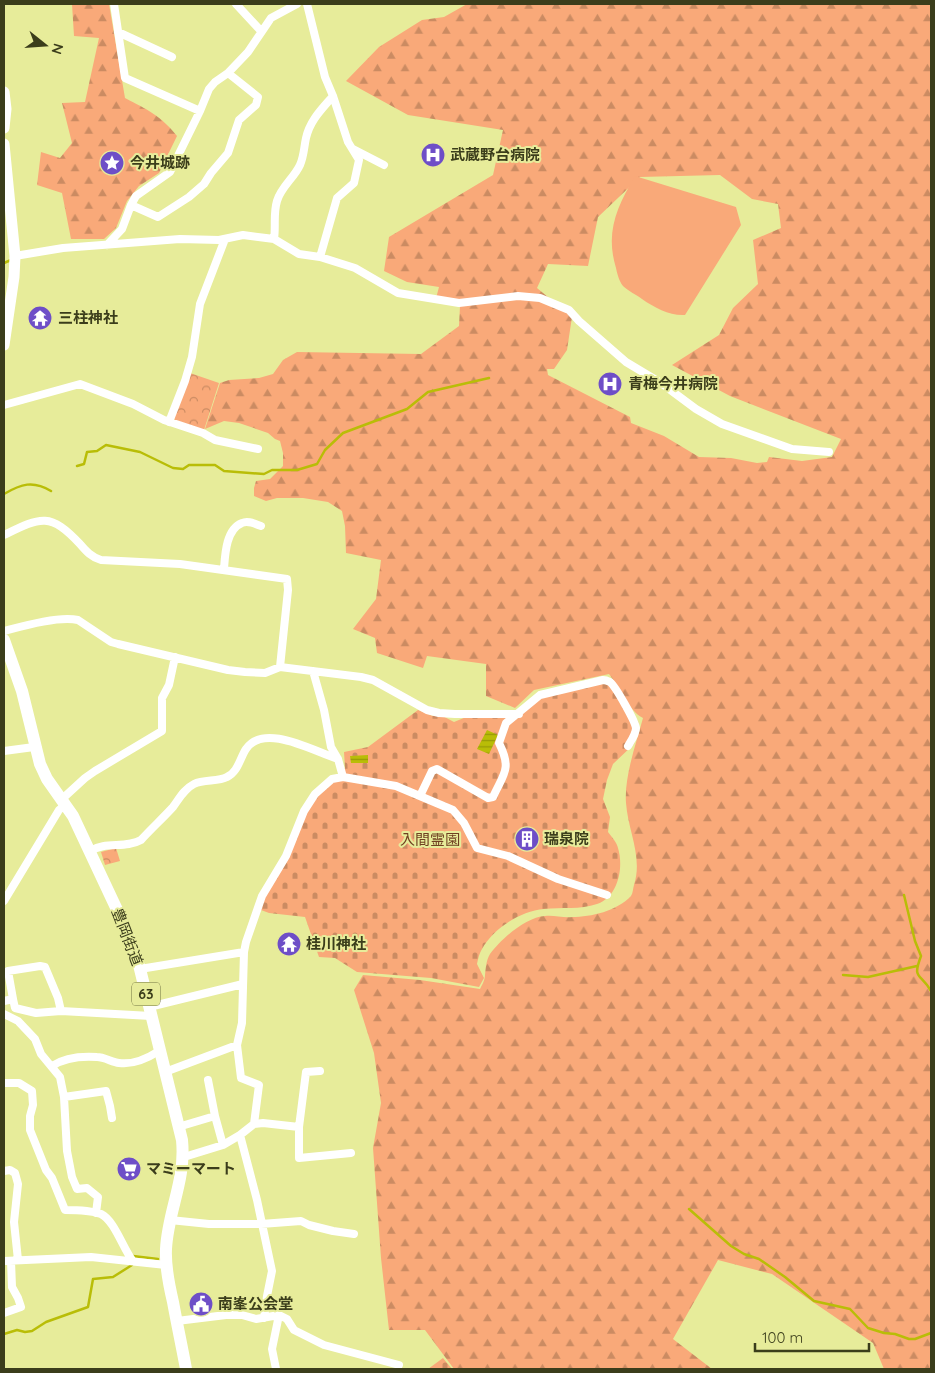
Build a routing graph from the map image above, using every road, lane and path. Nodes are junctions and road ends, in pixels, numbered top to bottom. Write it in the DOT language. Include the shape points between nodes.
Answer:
graph roads {
  1 [pos="116,4"];
  2 [pos="236,4"];
  3 [pos="297,4"];
  4 [pos="306,4"];
  5 [pos="261,31"];
  6 [pos="118,32"];
  7 [pos="173,57"];
  8 [pos="228,73"];
  9 [pos="4,92"];
  10 [pos="333,96"];
  11 [pos="200,112"];
  12 [pos="4,128"];
  13 [pos="4,144"];
  14 [pos="353,149"];
  15 [pos="384,164"];
  16 [pos="131,205"];
  17 [pos="225,239"];
  18 [pos="274,240"];
  19 [pos="107,244"];
  20 [pos="15,256"];
  21 [pos="320,257"];
  22 [pos="4,345"];
  23 [pos="4,405"];
  24 [pos="169,422"];
  25 [pos="258,449"];
  26 [pos="829,452"];
  27 [pos="261,526"];
  28 [pos="4,535"];
  29 [pos="224,569"];
  30 [pos="4,631"];
  31 [pos="4,640"];
  32 [pos="175,657"];
  33 [pos="280,667"];
  34 [pos="313,671"];
  35 [pos="519,714"];
  36 [pos="628,746"];
  37 [pos="34,747"];
  38 [pos="4,751"];
  39 [pos="338,760"];
  40 [pos="343,777"];
  41 [pos="420,796"];
  42 [pos="63,803"];
  43 [pos="90,851"];
  44 [pos="607,895"];
  45 [pos="4,901"];
  46 [pos="244,952"];
  47 [pos="140,969"];
  48 [pos="243,984"];
  49 [pos="14,1000"];
  50 [pos="4,1001"];
  51 [pos="61,1011"];
  52 [pos="150,1011"];
  53 [pos="4,1014"];
  54 [pos="237,1045"];
  55 [pos="160,1051"];
  56 [pos="52,1066"];
  57 [pos="320,1071"];
  58 [pos="165,1072"];
  59 [pos="208,1080"];
  60 [pos="4,1083"];
  61 [pos="64,1097"];
  62 [pos="215,1116"];
  63 [pos="112,1118"];
  64 [pos="254,1124"];
  65 [pos="178,1127"];
  66 [pos="299,1128"];
  67 [pos="240,1135"];
  68 [pos="222,1145"];
  69 [pos="351,1153"];
  70 [pos="184,1157"];
  71 [pos="4,1171"];
  72 [pos="96,1213"];
  73 [pos="170,1220"];
  74 [pos="261,1224"];
  75 [pos="354,1234"];
  76 [pos="11,1260"];
  77 [pos="132,1260"];
  78 [pos="166,1265"];
  79 [pos="4,1313"];
  80 [pos="279,1315"];
  81 [pos="264,1318"];
  82 [pos="176,1321"];
  83 [pos="399,1365"];
  84 [pos="186,1369"];
  85 [pos="276,1369"];
  1 -- 6 [label="street"];
  2 -- 5 [label="street"];
  3 -- 5 [label="street" via="271,18"];
  4 -- 10 [label="street"];
  5 -- 8 [label="street" via="248,52"];
  6 -- 7 [label="street"];
  6 -- 11 [label="street" via="125,78"];
  8 -- 11 [label="street" via="209,89"];
  8 -- 16 [label="street" via="258,97 256,105 239,120 228,153 204,184 158,217"];
  9 -- 12 [label="street"];
  10 -- 14 [label="street"];
  10 -- 18 [label="street" via="316,115 306,137 301,163 278,199"];
  11 -- 16 [label="street" via="170,172 143,190"];
  13 -- 20 [label="street"];
  14 -- 15 [label="street"];
  14 -- 21 [label="street" via="359,160 354,183 337,198"];
  16 -- 19 [label="street" via="122,228"];
  17 -- 18 [label="street" via="244,234"];
  17 -- 19 [label="street"];
  17 -- 24 [label="street" via="200,304 190,363"];
  18 -- 21 [label="street" via="299,254"];
  19 -- 20 [label="street"];
  20 -- 22 [label="street"];
  21 -- 26 [label="street" via="355,268 398,293 459,303 518,296 554,303 569,310 626,362 722,424 792,448"];
  23 -- 24 [label="street" via="80,384"];
  24 -- 25 [label="street" via="215,440"];
  27 -- 29 [label="street" via="243,522 238,525 227,543"];
  28 -- 29 [label="street" via="38,521 49,521 66,529 90,555 101,560"];
  29 -- 33 [label="street" via="287,579"];
  30 -- 32 [label="street" via="72,619 89,626 111,642"];
  31 -- 37 [label="main road, 豊岡街道 / 63" via="24,698"];
  32 -- 33 [label="street" via="245,672 265,672"];
  32 -- 42 [label="street" via="169,685 162,698 162,731 85,778"];
  33 -- 34 [label="street"];
  34 -- 35 [label="street" via="373,680 427,710 439,713"];
  34 -- 39 [label="street" via="331,747"];
  35 -- 36 [label="street" via="540,695 606,680 618,692 634,722 636,728"];
  35 -- 41 [label="street" via="506,723 499,743 505,754 506,768 493,798 437,768"];
  37 -- 38 [label="street"];
  37 -- 42 [label="main road, 豊岡街道 / 63" via="47,779"];
  39 -- 40 [label="street"];
  39 -- 43 [label="street" via="289,742 270,737 258,738 246,749 237,768 227,777 194,784 141,840 110,844"];
  40 -- 41 [label="street" via="396,786"];
  40 -- 46 [label="street" via="326,783 307,805 286,856 262,896"];
  41 -- 44 [label="street" via="453,810 477,848 508,856"];
  42 -- 43 [label="main road, 豊岡街道 / 63"];
  42 -- 45 [label="street"];
  43 -- 47 [label="main road, 豊岡街道 / 63" via="133,946"];
  46 -- 47 [label="street"];
  46 -- 48 [label="street"];
  47 -- 52 [label="main road, 豊岡街道 / 63"];
  48 -- 52 [label="street"];
  48 -- 54 [label="street" via="242,1023"];
  49 -- 50 [label="street"];
  49 -- 51 [label="street" via="15,1008 22,1010 36,1013"];
  49 -- 51 [label="street" via="8,971 45,967"];
  51 -- 52 [label="street"];
  52 -- 55 [label="main road, 豊岡街道 / 63"];
  53 -- 56 [label="street" via="18,1022 35,1039 46,1062"];
  54 -- 58 [label="street"];
  54 -- 64 [label="street" via="241,1078 259,1085"];
  55 -- 56 [label="street" via="148,1058 126,1063 97,1057 60,1060"];
  55 -- 58 [label="main road, 豊岡街道 / 63"];
  56 -- 61 [label="street" via="60,1077"];
  57 -- 66 [label="street" via="306,1072"];
  58 -- 65 [label="main road, 豊岡街道 / 63"];
  59 -- 62 [label="street"];
  60 -- 72 [label="street" via="19,1083 32,1090 30,1130 65,1210"];
  61 -- 63 [label="street" via="106,1091"];
  61 -- 72 [label="street" via="72,1177 77,1189 88,1188 98,1197"];
  62 -- 65 [label="street"];
  62 -- 68 [label="street"];
  64 -- 66 [label="street"];
  64 -- 67 [label="street"];
  65 -- 70 [label="main road, 豊岡街道 / 63"];
  66 -- 69 [label="street" via="300,1158"];
  67 -- 68 [label="street"];
  67 -- 74 [label="street"];
  68 -- 70 [label="street"];
  70 -- 73 [label="main road, 豊岡街道 / 63"];
  71 -- 76 [label="street" via="15,1173 18,1184"];
  72 -- 77 [label="street" via="103,1215 114,1228"];
  73 -- 74 [label="street"];
  73 -- 78 [label="main road, 豊岡街道 / 63"];
  74 -- 75 [label="street" via="301,1221"];
  74 -- 81 [label="street" via="272,1271"];
  76 -- 77 [label="street" via="91,1257"];
  76 -- 79 [label="street" via="12,1286 21,1307"];
  77 -- 78 [label="street"];
  78 -- 82 [label="main road, 豊岡街道 / 63"];
  80 -- 81 [label="street"];
  80 -- 83 [label="street" via="287,1318 294,1330 324,1345"];
  80 -- 85 [label="street" via="272,1349"];
  81 -- 82 [label="street" via="226,1315"];
  82 -- 84 [label="main road, 豊岡街道 / 63"];
}
